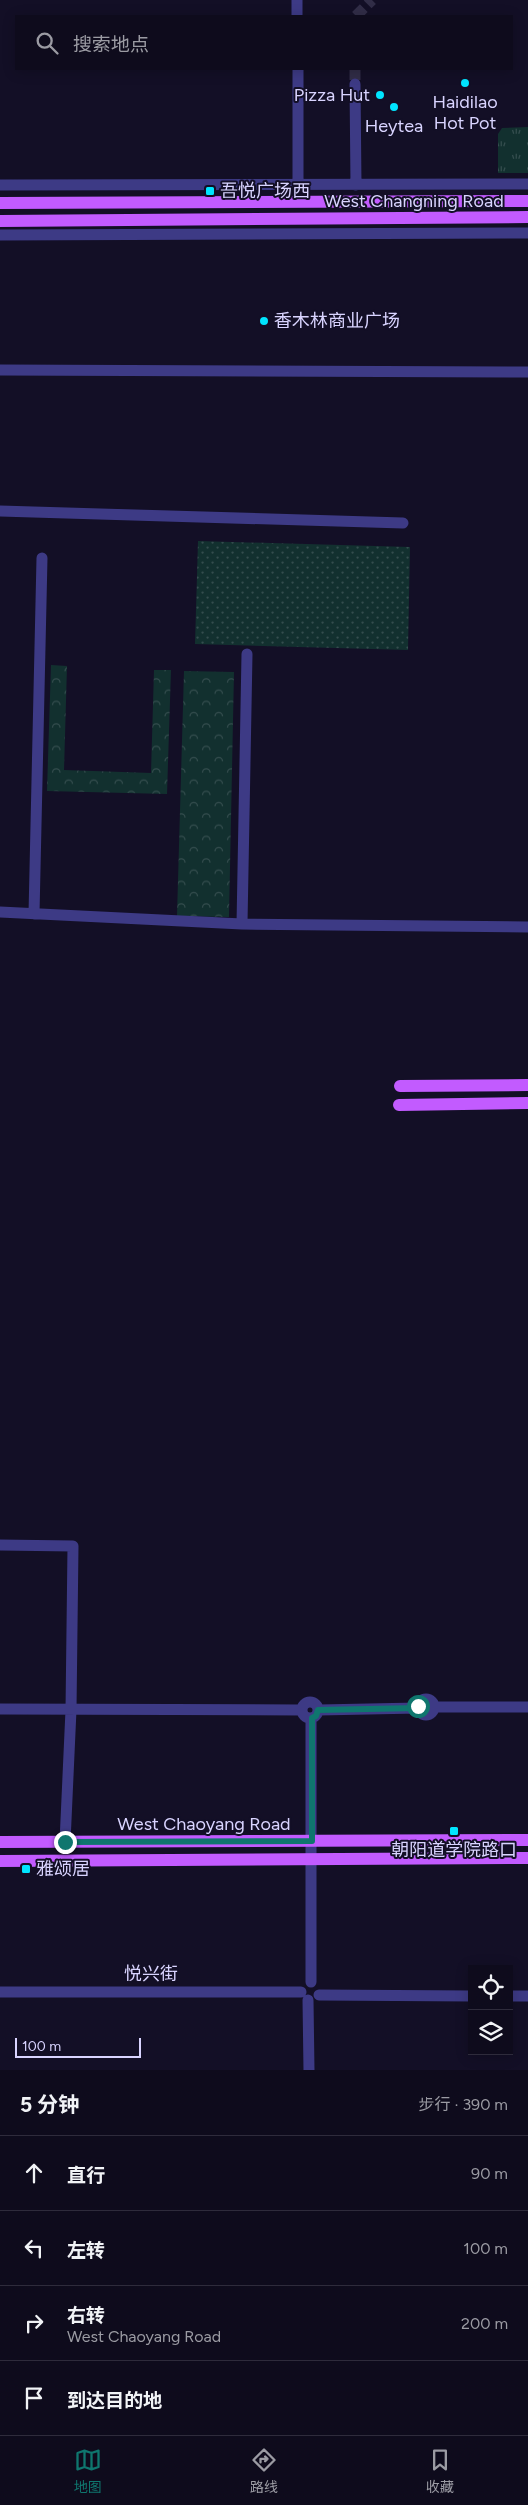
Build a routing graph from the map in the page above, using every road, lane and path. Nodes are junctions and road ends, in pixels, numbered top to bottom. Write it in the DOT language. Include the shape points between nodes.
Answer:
graph roads {
  1 [pos="297,0"];
  2 [pos="297,15"];
  3 [pos="298,70"];
  4 [pos="355,84"];
  5 [pos="298,184"];
  6 [pos="356,184"];
  7 [pos="528,184"];
  8 [pos="0,185"];
  9 [pos="528,201"];
  10 [pos="0,203"];
  11 [pos="528,217"];
  12 [pos="0,221"];
  13 [pos="528,233"];
  14 [pos="0,235"];
  15 [pos="0,370"];
  16 [pos="528,372"];
  17 [pos="0,511"];
  18 [pos="403,523"];
  19 [pos="42,558"];
  20 [pos="247,654"];
  21 [pos="0,912"];
  22 [pos="34,914"];
  23 [pos="242,924"];
  24 [pos="528,928"];
  25 [pos="528,1085"];
  26 [pos="400,1086"];
  27 [pos="528,1103"];
  28 [pos="399,1105"];
  29 [pos="0,1545"];
  30 [pos="528,1707"];
  31 [pos="0,1709"];
  32 [pos="71,1710"];
  33 [pos="315,1714"];
  34 [pos="528,1840"];
  35 [pos="312,1841"];
  36 [pos="0,1842"];
  37 [pos="65,1842"];
  38 [pos="528,1858"];
  39 [pos="310,1859"];
  40 [pos="0,1861"];
  41 [pos="468,1991"];
  42 [pos="513,1991"];
  43 [pos="528,1991"];
  44 [pos="0,1992"];
  45 [pos="312,1996"];
  46 [pos="468,1996"];
  47 [pos="513,1996"];
  48 [pos="528,1996"];
  49 [pos="309,2070"];
  50 [pos="313,2070"];
  1 -- 2 [label="street"];
  3 -- 5 [label="street"];
  4 -- 6 [label="street"];
  5 -- 6 [label="street, West Changning Road"];
  5 -- 8 [label="street, West Changning Road"];
  6 -- 7 [label="street, West Changning Road"];
  9 -- 10 [label="main road, West Changning Road"];
  11 -- 12 [label="main road, West Changning Road"];
  13 -- 14 [label="street, West Changning Road"];
  15 -- 16 [label="street"];
  17 -- 18 [label="street"];
  19 -- 22 [label="street"];
  20 -- 23 [label="street"];
  21 -- 22 [label="street"];
  22 -- 23 [label="street"];
  23 -- 24 [label="street"];
  25 -- 26 [label="main road"];
  27 -- 28 [label="main road"];
  29 -- 32 [label="street" via="73,1546"];
  30 -- 33 [label="street" via="434,1707 433,1712 426,1715 421,1714 418,1708"];
  31 -- 32 [label="street"];
  32 -- 33 [label="street" via="302,1710 305,1703 310,1702 317,1705"];
  32 -- 37 [label="street"];
  33 -- 35 [label="street"];
  34 -- 35 [label="main road, West Chaoyang Road"];
  35 -- 37 [label="main road, West Chaoyang Road"];
  35 -- 39 [label="street"];
  36 -- 37 [label="main road, West Chaoyang Road"];
  38 -- 39 [label="main road, West Chaoyang Road"];
  39 -- 40 [label="main road, West Chaoyang Road"];
  39 -- 45 [label="street" via="311,1982 318,1986"];
  41 -- 45 [label="street, 悦兴街"];
  42 -- 43 [label="street"];
  44 -- 45 [label="street, 悦兴街"];
  45 -- 46 [label="street, 悦兴街"];
  45 -- 49 [label="street"];
  45 -- 50 [label="street"];
  47 -- 48 [label="street"];
}
